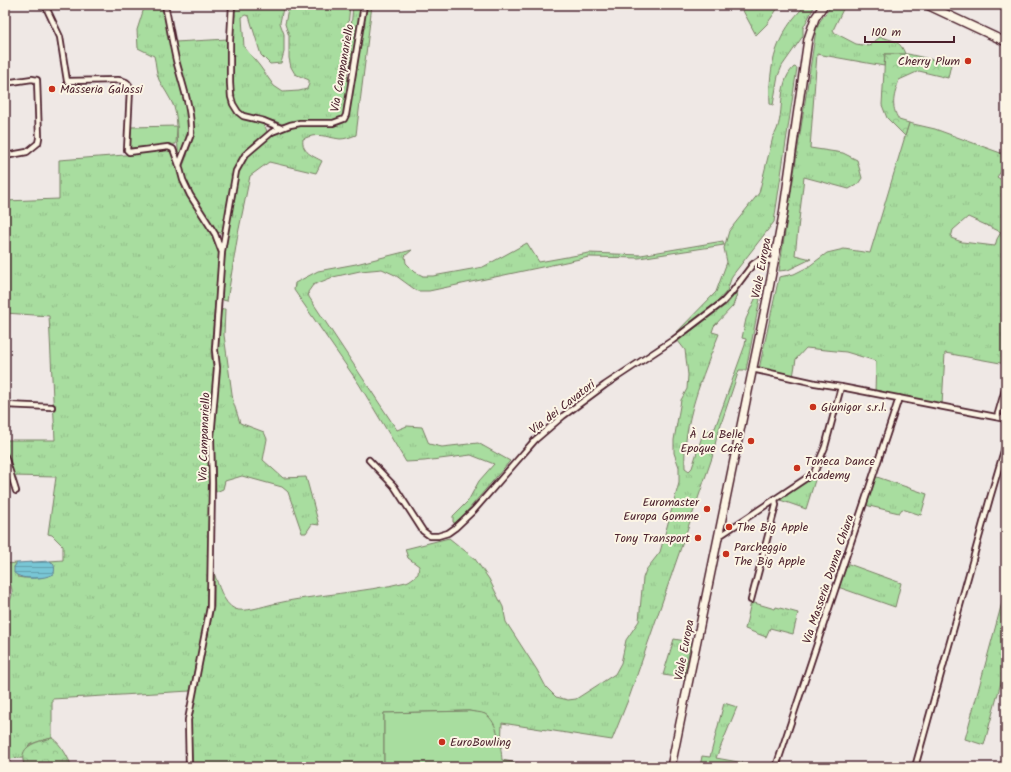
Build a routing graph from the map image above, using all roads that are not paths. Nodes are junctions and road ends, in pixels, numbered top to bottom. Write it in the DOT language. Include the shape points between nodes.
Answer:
graph roads {
  1 [pos="45,5"];
  2 [pos="165,5"];
  3 [pos="232,5"];
  4 [pos="364,5"];
  5 [pos="824,5"];
  6 [pos="927,5"];
  7 [pos="1006,42"];
  8 [pos="5,83"];
  9 [pos="281,128"];
  10 [pos="5,156"];
  11 [pos="179,165"];
  12 [pos="222,251"];
  13 [pos="774,261"];
  14 [pos="752,369"];
  15 [pos="1006,386"];
  16 [pos="841,387"];
  17 [pos="900,398"];
  18 [pos="5,405"];
  19 [pos="52,407"];
  20 [pos="997,417"];
  21 [pos="1006,419"];
  22 [pos="1006,444"];
  23 [pos="5,456"];
  24 [pos="369,460"];
  25 [pos="16,491"];
  26 [pos="776,499"];
  27 [pos="718,537"];
  28 [pos="751,600"];
  29 [pos="189,767"];
  30 [pos="671,767"];
  31 [pos="776,767"];
  32 [pos="915,767"];
  1 -- 11 [label="street" via="60,37 67,81 118,80 129,84 127,150 129,152 168,147 175,152"];
  2 -- 11 [label="street" via="192,128"];
  3 -- 9 [label="street" via="230,83 233,104 243,116"];
  4 -- 9 [label="street, Via Campanariello" via="344,119 333,123 300,124"];
  5 -- 13 [label="street, Viale Europa" via="815,18 808,39"];
  6 -- 7 [label="street"];
  8 -- 10 [label="street" via="37,80 39,138 38,143 28,152"];
  9 -- 12 [label="street, Via Campanariello" via="265,137 245,155 236,171"];
  11 -- 12 [label="street" via="190,195 215,234"];
  12 -- 29 [label="street, Via Campanariello" via="211,437 210,601 188,720"];
  13 -- 14 [label="street, Viale Europa"];
  13 -- 24 [label="street, Via dei Cavatori" via="760,260 753,264 723,302 563,416 535,440 474,510 448,533 430,536 423,531 394,486"];
  14 -- 16 [label="street"];
  14 -- 27 [label="street, Viale Europa"];
  15 -- 20 [label="street"];
  16 -- 17 [label="street"];
  16 -- 26 [label="street" via="817,468 809,477"];
  17 -- 20 [label="street"];
  17 -- 31 [label="street, Via Masseria Donna Chiara"];
  18 -- 19 [label="street"];
  20 -- 21 [label="street"];
  22 -- 32 [label="street"];
  23 -- 25 [label="street"];
  26 -- 27 [label="street"];
  26 -- 28 [label="street"];
  27 -- 30 [label="street, Viale Europa"];
}
